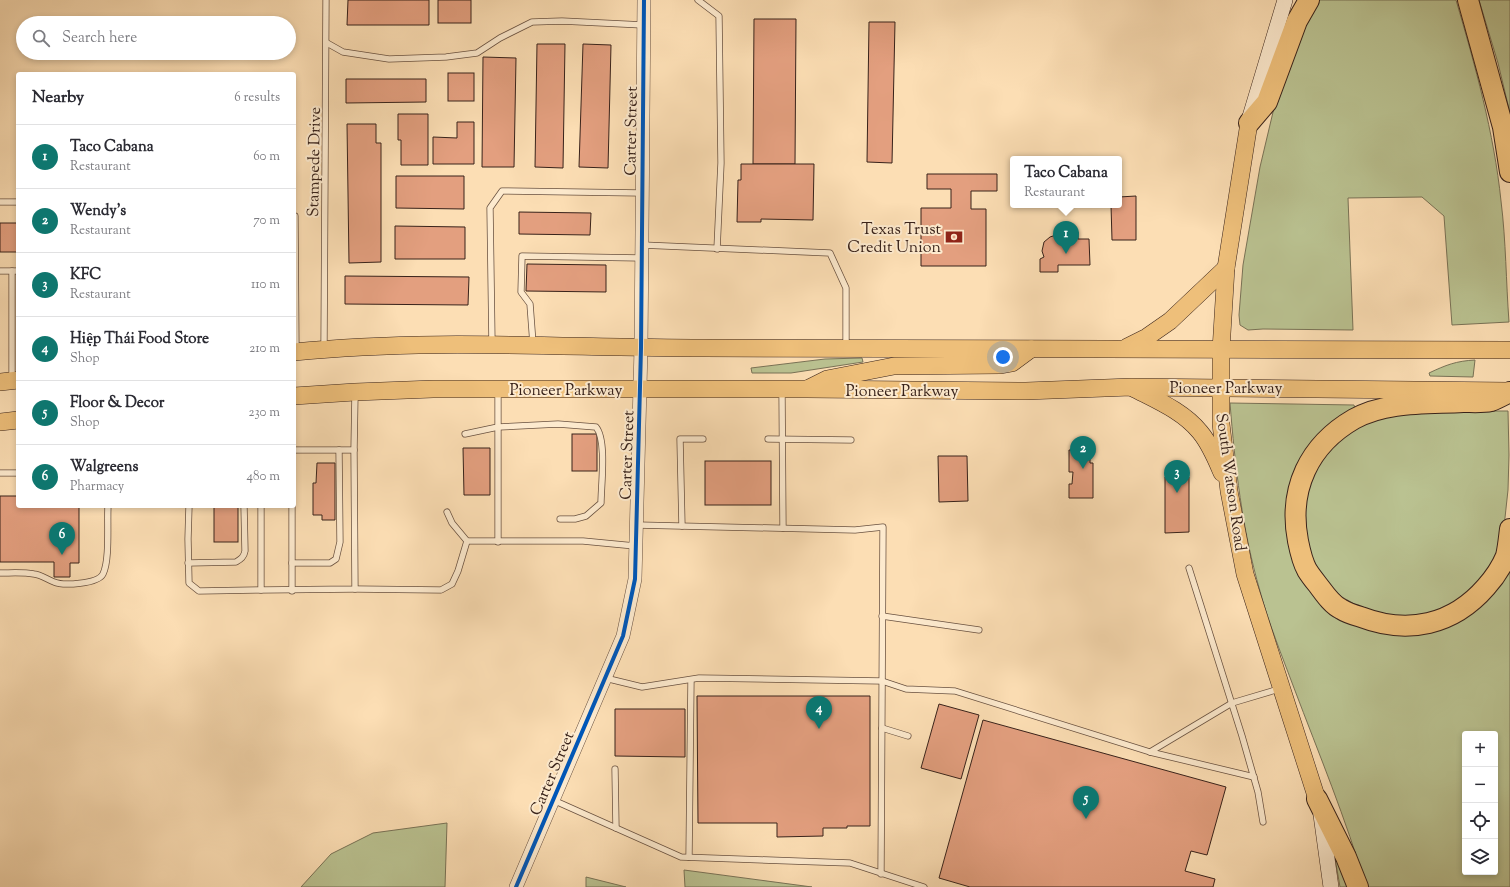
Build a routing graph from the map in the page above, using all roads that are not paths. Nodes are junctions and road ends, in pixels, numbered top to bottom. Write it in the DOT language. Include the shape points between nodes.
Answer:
graph roads {
  1 [pos="326,0"];
  2 [pos="644,0"];
  3 [pos="698,0"];
  4 [pos="1285,0"];
  5 [pos="1309,0"];
  6 [pos="1468,0"];
  7 [pos="644,25"];
  8 [pos="327,43"];
  9 [pos="1249,123"];
  10 [pos="1510,172"];
  11 [pos="641,193"];
  12 [pos="0,202"];
  13 [pos="16,202"];
  14 [pos="717,249"];
  15 [pos="641,251"];
  16 [pos="1226,268"];
  17 [pos="15,271"];
  18 [pos="0,272"];
  19 [pos="492,345"];
  20 [pos="533,346"];
  21 [pos="641,348"];
  22 [pos="846,348"];
  23 [pos="324,349"];
  24 [pos="1122,349"];
  25 [pos="1031,350"];
  26 [pos="1221,350"];
  27 [pos="1510,350"];
  28 [pos="296,352"];
  29 [pos="10,381"];
  30 [pos="1131,387"];
  31 [pos="1221,387"];
  32 [pos="498,389"];
  33 [pos="640,389"];
  34 [pos="782,389"];
  35 [pos="807,389"];
  36 [pos="1510,391"];
  37 [pos="355,392"];
  38 [pos="296,396"];
  39 [pos="16,420"];
  40 [pos="0,422"];
  41 [pos="498,427"];
  42 [pos="464,434"];
  43 [pos="703,439"];
  44 [pos="768,439"];
  45 [pos="782,440"];
  46 [pos="851,440"];
  47 [pos="296,450"];
  48 [pos="339,450"];
  49 [pos="354,450"];
  50 [pos="16,473"];
  51 [pos="0,474"];
  52 [pos="1230,491"];
  53 [pos="108,508"];
  54 [pos="189,508"];
  55 [pos="244,508"];
  56 [pos="261,508"];
  57 [pos="292,508"];
  58 [pos="447,512"];
  59 [pos="560,519"];
  60 [pos="636,525"];
  61 [pos="682,526"];
  62 [pos="783,528"];
  63 [pos="1510,529"];
  64 [pos="467,541"];
  65 [pos="498,542"];
  66 [pos="636,546"];
  67 [pos="188,563"];
  68 [pos="292,563"];
  69 [pos="1189,568"];
  70 [pos="0,573"];
  71 [pos="355,589"];
  72 [pos="261,590"];
  73 [pos="292,591"];
  74 [pos="882,616"];
  75 [pos="979,630"];
  76 [pos="605,678"];
  77 [pos="691,680"];
  78 [pos="882,681"];
  79 [pos="1282,688"];
  80 [pos="1232,703"];
  81 [pos="882,728"];
  82 [pos="908,736"];
  83 [pos="1150,752"];
  84 [pos="615,769"];
  85 [pos="1254,777"];
  86 [pos="1317,799"];
  87 [pos="553,800"];
  88 [pos="1263,822"];
  89 [pos="616,828"];
  90 [pos="689,857"];
  91 [pos="881,874"];
  92 [pos="516,887"];
  93 [pos="924,887"];
  94 [pos="1331,887"];
  95 [pos="1358,887"];
  1 -- 8 [label="lane, Stampede Drive"];
  2 -- 7 [label="street, Carter Street"];
  3 -- 14 [label="lane" via="718,16 721,163"];
  4 -- 9 [label="main road, South Watson Road"];
  5 -- 9 [label="highway" via="1297,21 1267,102"];
  6 -- 10 [label="highway" via="1503,127"];
  7 -- 8 [label="lane" via="532,22 477,53 446,57 390,59 343,52"];
  7 -- 11 [label="street, Carter Street"];
  8 -- 23 [label="lane, Stampede Drive"];
  9 -- 16 [label="main road, South Watson Road"];
  11 -- 15 [label="street, Carter Street"];
  11 -- 19 [label="lane" via="502,191 490,208"];
  12 -- 13 [label="lane"];
  14 -- 15 [label="lane"];
  14 -- 22 [label="lane" via="830,252 846,288"];
  15 -- 20 [label="lane" via="522,256 521,292 530,304"];
  15 -- 21 [label="street, Carter Street"];
  16 -- 24 [label="main road" via="1170,321 1147,337"];
  16 -- 26 [label="main road, South Watson Road"];
  17 -- 18 [label="lane"];
  17 -- 29 [label="lane"];
  19 -- 20 [label="main road"];
  19 -- 23 [label="main road"];
  20 -- 21 [label="main road"];
  21 -- 22 [label="main road"];
  21 -- 33 [label="street, Carter Street"];
  22 -- 25 [label="main road"];
  23 -- 28 [label="main road"];
  24 -- 25 [label="main road"];
  24 -- 26 [label="main road"];
  25 -- 35 [label="main road" via="1012,363 1001,365 894,366 827,379"];
  26 -- 27 [label="main road"];
  26 -- 31 [label="main road, South Watson Road"];
  30 -- 31 [label="main road, Pioneer Parkway"];
  30 -- 35 [label="main road, Pioneer Parkway" via="1026,391"];
  30 -- 52 [label="main road" via="1184,417 1200,431"];
  31 -- 36 [label="main road, Pioneer Parkway"];
  31 -- 52 [label="main road, South Watson Road" via="1221,424"];
  32 -- 33 [label="main road, Pioneer Parkway"];
  32 -- 37 [label="main road, Pioneer Parkway"];
  32 -- 41 [label="lane"];
  33 -- 34 [label="main road, Pioneer Parkway"];
  33 -- 60 [label="street, Carter Street"];
  34 -- 35 [label="main road, Pioneer Parkway"];
  34 -- 45 [label="lane"];
  36 -- 63 [label="highway" via="1490,401 1378,409 1355,419 1318,448 1303,474 1295,507 1302,559 1307,571 1327,596 1340,609 1376,623 1409,627 1454,614 1481,593 1496,576 1506,555"];
  37 -- 38 [label="main road, Pioneer Parkway"];
  37 -- 49 [label="lane"];
  39 -- 40 [label="main road"];
  41 -- 42 [label="lane"];
  41 -- 59 [label="lane" via="558,424 596,427 600,432 603,453 600,503 586,516"];
  41 -- 65 [label="lane"];
  43 -- 61 [label="lane" via="680,439"];
  44 -- 45 [label="lane"];
  45 -- 46 [label="lane"];
  45 -- 62 [label="lane"];
  47 -- 48 [label="lane"];
  48 -- 49 [label="lane"];
  48 -- 68 [label="lane" via="340,542 336,558 330,562"];
  49 -- 71 [label="lane"];
  50 -- 51 [label="lane"];
  52 -- 79 [label="main road, South Watson Road" via="1245,574"];
  53 -- 70 [label="lane" via="107,561 103,574 98,579 78,584 54,583 41,575"];
  54 -- 67 [label="lane"];
  55 -- 67 [label="lane" via="245,550 241,559 236,562"];
  56 -- 72 [label="lane"];
  57 -- 68 [label="lane"];
  58 -- 64 [label="lane" via="452,523"];
  60 -- 61 [label="lane"];
  60 -- 66 [label="street, Carter Street"];
  61 -- 62 [label="lane"];
  62 -- 74 [label="lane" via="863,530 883,527"];
  64 -- 65 [label="lane"];
  64 -- 71 [label="lane" via="452,584 441,590"];
  65 -- 66 [label="lane" via="583,541"];
  66 -- 76 [label="street, Carter Street" via="635,579 623,636"];
  67 -- 72 [label="lane" via="189,583 199,591"];
  68 -- 73 [label="lane"];
  69 -- 80 [label="lane"];
  71 -- 73 [label="lane"];
  72 -- 73 [label="lane"];
  74 -- 75 [label="lane"];
  74 -- 78 [label="lane"];
  76 -- 77 [label="lane" via="642,687"];
  76 -- 87 [label="street, Carter Street"];
  77 -- 78 [label="lane" via="699,678"];
  77 -- 90 [label="lane"];
  78 -- 81 [label="lane"];
  78 -- 83 [label="lane" via="906,689 955,691"];
  79 -- 80 [label="lane"];
  79 -- 86 [label="main road, South Watson Road"];
  80 -- 83 [label="lane"];
  80 -- 85 [label="lane"];
  81 -- 82 [label="lane"];
  81 -- 91 [label="lane"];
  83 -- 85 [label="lane"];
  84 -- 89 [label="lane"];
  85 -- 88 [label="lane"];
  86 -- 94 [label="main road, South Watson Road"];
  86 -- 95 [label="highway"];
  87 -- 89 [label="lane"];
  87 -- 92 [label="street, Carter Street"];
  89 -- 90 [label="lane" via="681,857"];
  90 -- 91 [label="lane" via="850,863"];
  91 -- 93 [label="lane"];
}
